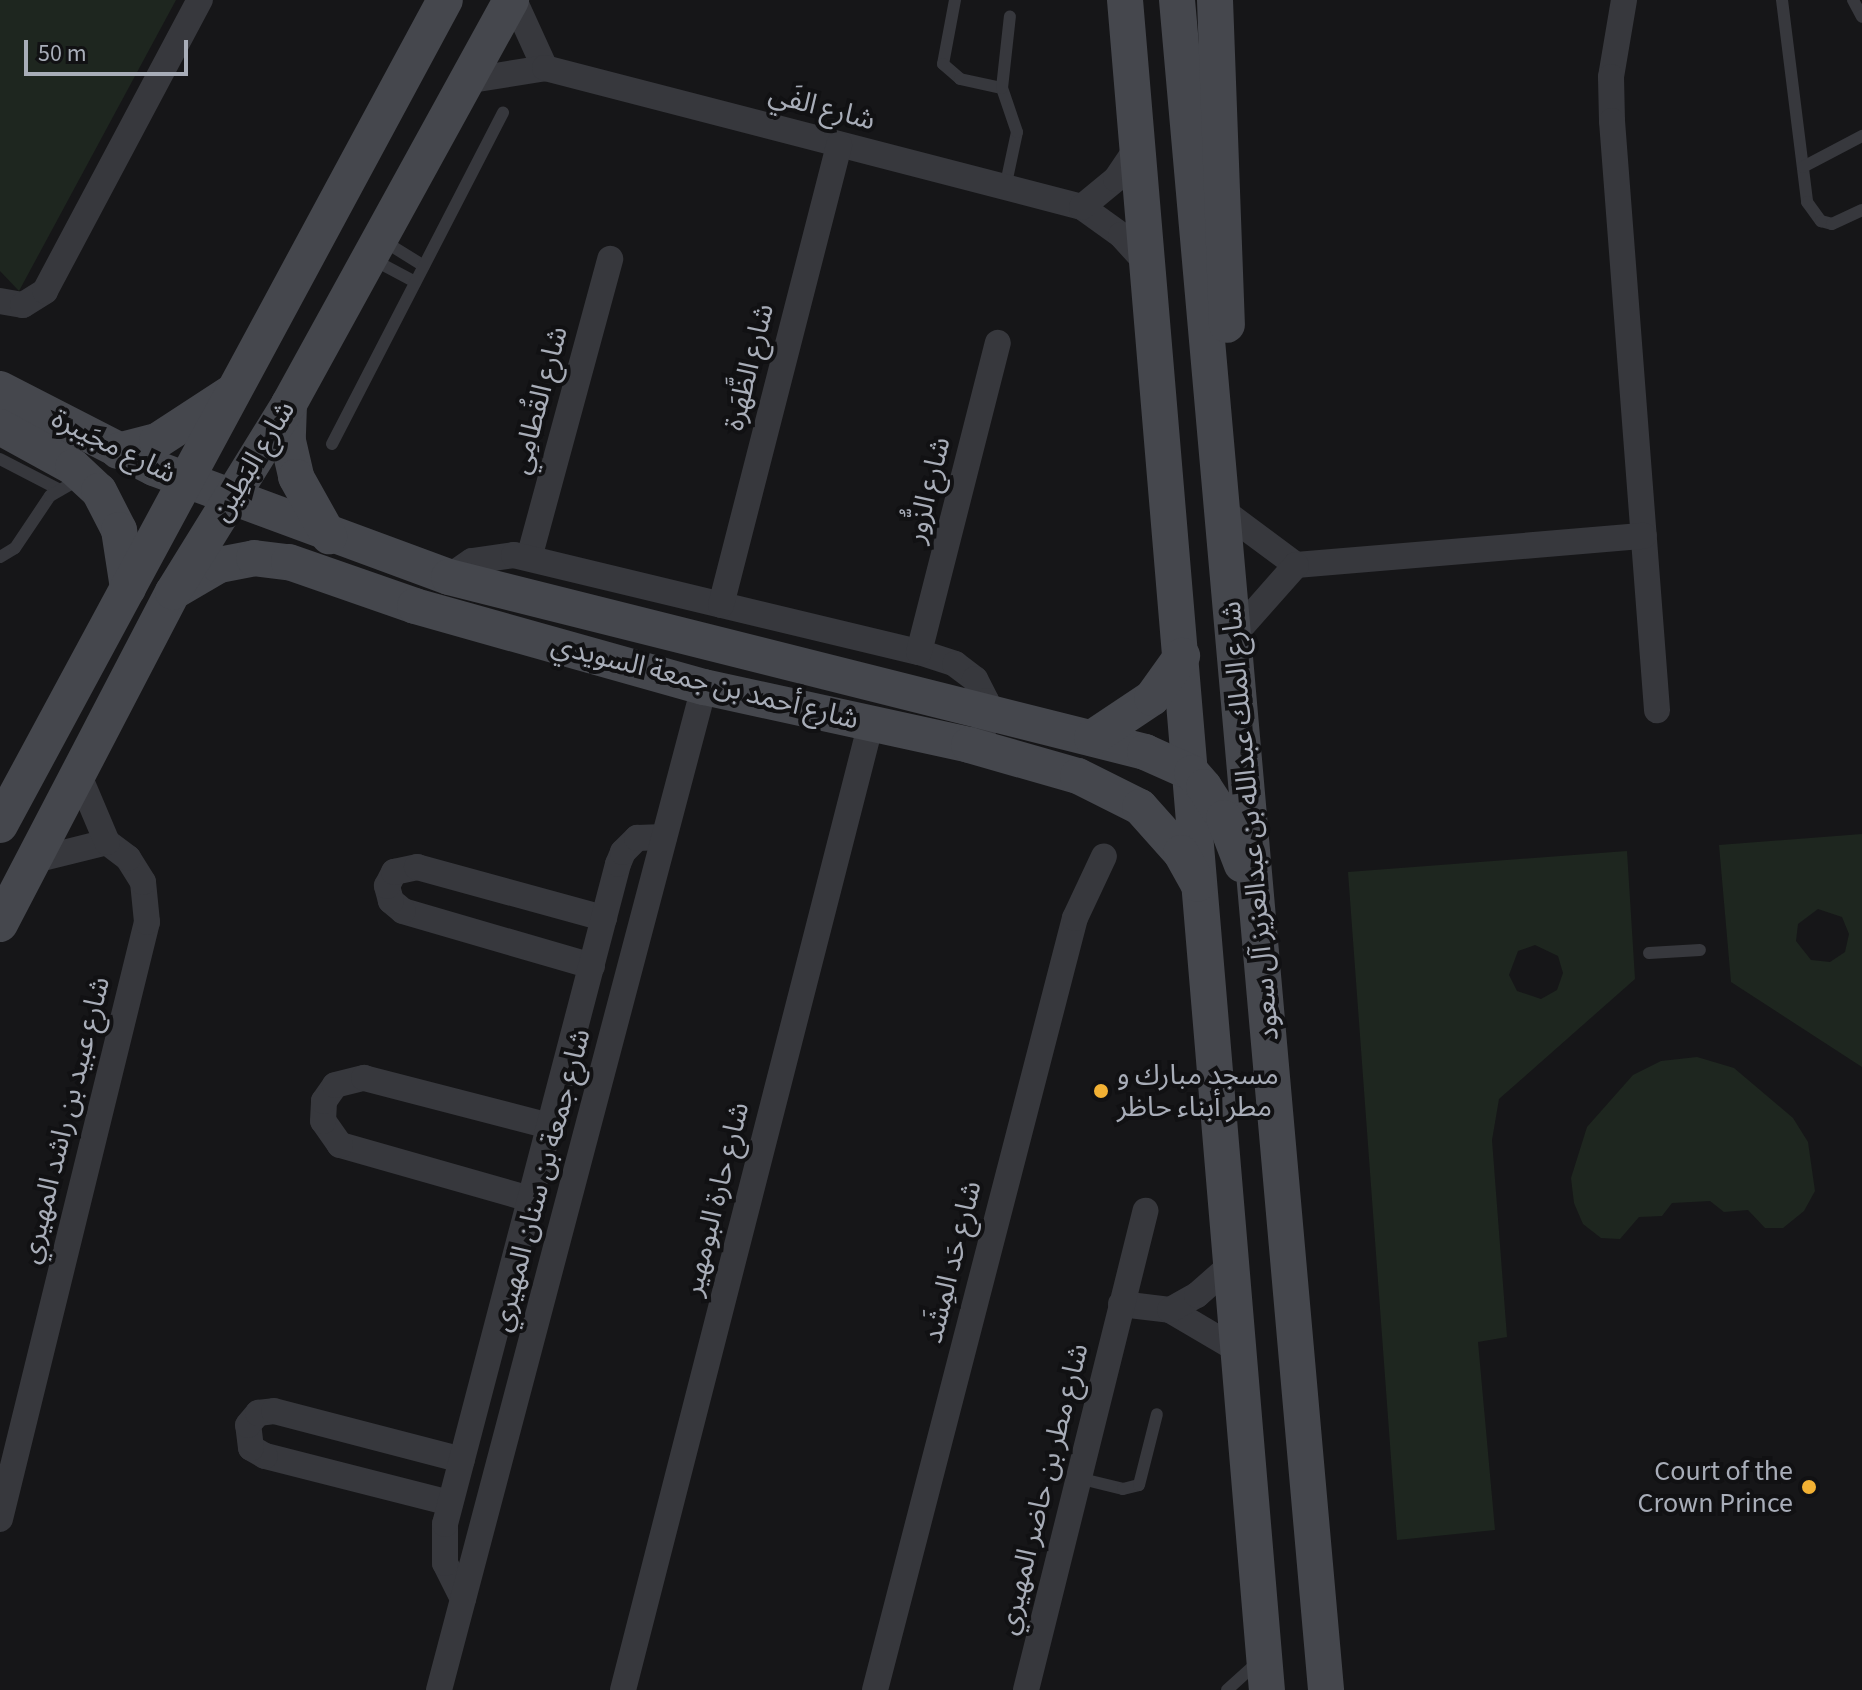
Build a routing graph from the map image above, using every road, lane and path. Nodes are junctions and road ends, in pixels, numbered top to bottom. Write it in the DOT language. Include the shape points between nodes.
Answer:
graph roads {
  1 [pos="200,0"];
  2 [pos="445,0"];
  3 [pos="513,0"];
  4 [pos="955,0"];
  5 [pos="1124,0"];
  6 [pos="1177,0"];
  7 [pos="1215,0"];
  8 [pos="1624,0"];
  9 [pos="1782,0"];
  10 [pos="1853,0"];
  11 [pos="1010,16"];
  12 [pos="1862,17"];
  13 [pos="545,68"];
  14 [pos="465,81"];
  15 [pos="1002,88"];
  16 [pos="503,113"];
  17 [pos="1862,136"];
  18 [pos="839,145"];
  19 [pos="1139,145"];
  20 [pos="1803,167"];
  21 [pos="1005,188"];
  22 [pos="1082,207"];
  23 [pos="1862,210"];
  24 [pos="374,248"];
  25 [pos="610,259"];
  26 [pos="424,266"];
  27 [pos="1150,267"];
  28 [pos="415,282"];
  29 [pos="0,301"];
  30 [pos="998,343"];
  31 [pos="0,389"];
  32 [pos="234,390"];
  33 [pos="289,404"];
  34 [pos="0,427"];
  35 [pos="332,444"];
  36 [pos="118,451"];
  37 [pos="0,459"];
  38 [pos="187,480"];
  39 [pos="72,484"];
  40 [pos="231,498"];
  41 [pos="1222,510"];
  42 [pos="331,536"];
  43 [pos="1644,536"];
  44 [pos="0,557"];
  45 [pos="529,558"];
  46 [pos="1296,565"];
  47 [pos="315,572"];
  48 [pos="449,577"];
  49 [pos="128,588"];
  50 [pos="173,592"];
  51 [pos="721,605"];
  52 [pos="1235,634"];
  53 [pos="919,652"];
  54 [pos="743,654"];
  55 [pos="1182,656"];
  56 [pos="704,687"];
  57 [pos="1657,710"];
  58 [pos="989,713"];
  59 [pos="871,723"];
  60 [pos="1092,738"];
  61 [pos="969,745"];
  62 [pos="1192,773"];
  63 [pos="80,778"];
  64 [pos="0,825"];
  65 [pos="664,837"];
  66 [pos="107,842"];
  67 [pos="1104,856"];
  68 [pos="35,860"];
  69 [pos="1201,890"];
  70 [pos="604,918"];
  71 [pos="0,924"];
  72 [pos="1260,925"];
  73 [pos="1700,950"];
  74 [pos="1649,953"];
  75 [pos="592,966"];
  76 [pos="550,1126"];
  77 [pos="530,1199"];
  78 [pos="1145,1211"];
  79 [pos="1231,1265"];
  80 [pos="1121,1304"];
  81 [pos="1170,1310"];
  82 [pos="1238,1350"];
  83 [pos="1157,1414"];
  84 [pos="462,1460"];
  85 [pos="1078,1478"];
  86 [pos="450,1503"];
  87 [pos="0,1519"];
  88 [pos="463,1599"];
  89 [pos="1266,1673"];
  90 [pos="1033,1688"];
  91 [pos="439,1690"];
  92 [pos="623,1690"];
  93 [pos="875,1690"];
  94 [pos="1227,1690"];
  95 [pos="1326,1690"];
  1 -- 29 [label="street" via="45,291 23,305"];
  2 -- 32 [label="main road, شارع البَطِين"];
  3 -- 13 [label="street"];
  3 -- 14 [label="main road, شارع البَطِين"];
  4 -- 15 [label="lane" via="943,64 960,79"];
  5 -- 19 [label="main road, شارع الملك عبدالله بن عبدالعزيز آل سعود"];
  6 -- 41 [label="main road, شارع الملك عبدالله بن عبدالعزيز آل سعود"];
  7 -- 41 [label="main road" via="1230,431"];
  8 -- 43 [label="street" via="1611,77 1612,121"];
  9 -- 20 [label="lane"];
  10 -- 12 [label="lane"];
  11 -- 15 [label="lane"];
  13 -- 14 [label="street, شارع الفَي"];
  13 -- 18 [label="street, شارع الفَي"];
  14 -- 24 [label="main road, شارع البَطِين"];
  15 -- 21 [label="lane" via="1017,132"];
  16 -- 26 [label="lane"];
  17 -- 20 [label="lane"];
  18 -- 21 [label="street, شارع الفَي"];
  18 -- 51 [label="street, شارع الظَّهَرة"];
  19 -- 22 [label="street" via="1109,187"];
  19 -- 27 [label="main road, شارع الملك عبدالله بن عبدالعزيز آل سعود"];
  20 -- 23 [label="lane" via="1807,202 1821,221 1832,224"];
  21 -- 22 [label="street, شارع الفَي"];
  22 -- 27 [label="street, شارع الفَي" via="1121,235"];
  24 -- 26 [label="lane"];
  24 -- 28 [label="lane"];
  24 -- 33 [label="main road, شارع البَطِين"];
  25 -- 45 [label="street, شارع القُطامِي"];
  26 -- 28 [label="lane"];
  27 -- 55 [label="main road, شارع الملك عبدالله بن عبدالعزيز آل سعود"];
  28 -- 35 [label="lane"];
  30 -- 53 [label="street, شارع الزُّور"];
  31 -- 36 [label="main road, شارع مجَيبرة"];
  32 -- 36 [label="main road" via="157,441"];
  32 -- 38 [label="main road, شارع البَطِين"];
  33 -- 40 [label="main road, شارع البَطِين"];
  33 -- 42 [label="main road" via="293,468"];
  34 -- 39 [label="main road, شارع مجَيبرة"];
  36 -- 38 [label="main road, شارع مجَيبرة"];
  37 -- 39 [label="lane"];
  38 -- 40 [label="main road, شارع مجَيبرة"];
  38 -- 49 [label="main road, شارع البَطِين"];
  39 -- 44 [label="lane" via="15,548"];
  39 -- 49 [label="main road, شارع مجَيبرة" via="116,521"];
  40 -- 42 [label="main road, شارع أحمد بن جمعة السويدي"];
  40 -- 50 [label="main road, شارع البَطِين"];
  41 -- 46 [label="street"];
  41 -- 52 [label="main road, شارع الملك عبدالله بن عبدالعزيز آل سعود"];
  42 -- 47 [label="main road" via="317,555"];
  42 -- 48 [label="main road, شارع أحمد بن جمعة السويدي"];
  43 -- 46 [label="street"];
  43 -- 57 [label="street"];
  45 -- 48 [label="street" via="486,557"];
  45 -- 51 [label="street"];
  46 -- 52 [label="street"];
  47 -- 50 [label="main road, شارع أحمد بن جمعة السويدي" via="271,558 240,560 199,574"];
  47 -- 56 [label="main road, شارع أحمد بن جمعة السويدي" via="415,606"];
  48 -- 54 [label="main road, شارع أحمد بن جمعة السويدي"];
  49 -- 64 [label="main road, شارع البَطِين"];
  50 -- 63 [label="main road, شارع البَطِين"];
  51 -- 53 [label="street"];
  52 -- 72 [label="main road, شارع الملك عبدالله بن عبدالعزيز آل سعود"];
  53 -- 58 [label="street" via="966,670 982,690"];
  54 -- 56 [label="main road" via="715,670"];
  54 -- 58 [label="main road, شارع أحمد بن جمعة السويدي"];
  55 -- 60 [label="main road" via="1152,698"];
  55 -- 62 [label="main road, شارع الملك عبدالله بن عبدالعزيز آل سعود"];
  56 -- 59 [label="main road, شارع أحمد بن جمعة السويدي"];
  56 -- 65 [label="street, شارع جمعة بن سنان المهيري"];
  58 -- 60 [label="main road, شارع أحمد بن جمعة السويدي"];
  58 -- 61 [label="street" via="981,735"];
  59 -- 61 [label="main road, شارع أحمد بن جمعة السويدي"];
  59 -- 92 [label="street, شارع حارة البومهير"];
  60 -- 62 [label="main road, شارع أحمد بن جمعة السويدي" via="1145,752"];
  61 -- 69 [label="main road, شارع أحمد بن جمعة السويدي" via="1114,790 1161,827"];
  62 -- 69 [label="main road, شارع الملك عبدالله بن عبدالعزيز آل سعود"];
  62 -- 72 [label="main road" via="1224,818"];
  63 -- 66 [label="street, شارع عبيد بن راشد المهيري"];
  63 -- 68 [label="main road, شارع البَطِين"];
  65 -- 70 [label="street" via="637,838 623,852"];
  65 -- 88 [label="street, شارع جمعة بن سنان المهيري"];
  66 -- 68 [label="street"];
  66 -- 87 [label="street, شارع عبيد بن راشد المهيري" via="137,869 147,895 147,922"];
  67 -- 93 [label="street, شارع حَد المِشَد" via="1075,918"];
  68 -- 71 [label="main road, شارع البَطِين"];
  69 -- 79 [label="main road, شارع الملك عبدالله بن عبدالعزيز آل سعود"];
  70 -- 75 [label="street"];
  70 -- 75 [label="street" via="417,867 394,872 387,886 391,901 403,911"];
  72 -- 95 [label="main road, شارع الملك عبدالله بن عبدالعزيز آل سعود"];
  73 -- 74 [label="lane"];
  75 -- 76 [label="street"];
  76 -- 77 [label="street"];
  76 -- 77 [label="street, شارع جمعة بن سنان المهيري" via="364,1078 335,1085 324,1101 323,1121 340,1145"];
  77 -- 84 [label="street"];
  78 -- 80 [label="street, شارع مطر بن حاضر المهيري"];
  79 -- 81 [label="street"];
  79 -- 82 [label="main road, شارع الملك عبدالله بن عبدالعزيز آل سعود"];
  80 -- 81 [label="street"];
  80 -- 85 [label="street, شارع مطر بن حاضر المهيري"];
  81 -- 82 [label="street"];
  82 -- 89 [label="main road, شارع الملك عبدالله بن عبدالعزيز آل سعود"];
  83 -- 85 [label="lane" via="1139,1485 1123,1489"];
  84 -- 86 [label="street"];
  84 -- 86 [label="street" via="274,1411 258,1413 248,1425 251,1448 265,1456"];
  85 -- 90 [label="street, شارع مطر بن حاضر المهيري"];
  86 -- 88 [label="street" via="443,1550 449,1576"];
  88 -- 91 [label="street, شارع جمعة بن سنان المهيري"];
  89 -- 94 [label="lane"];
}
